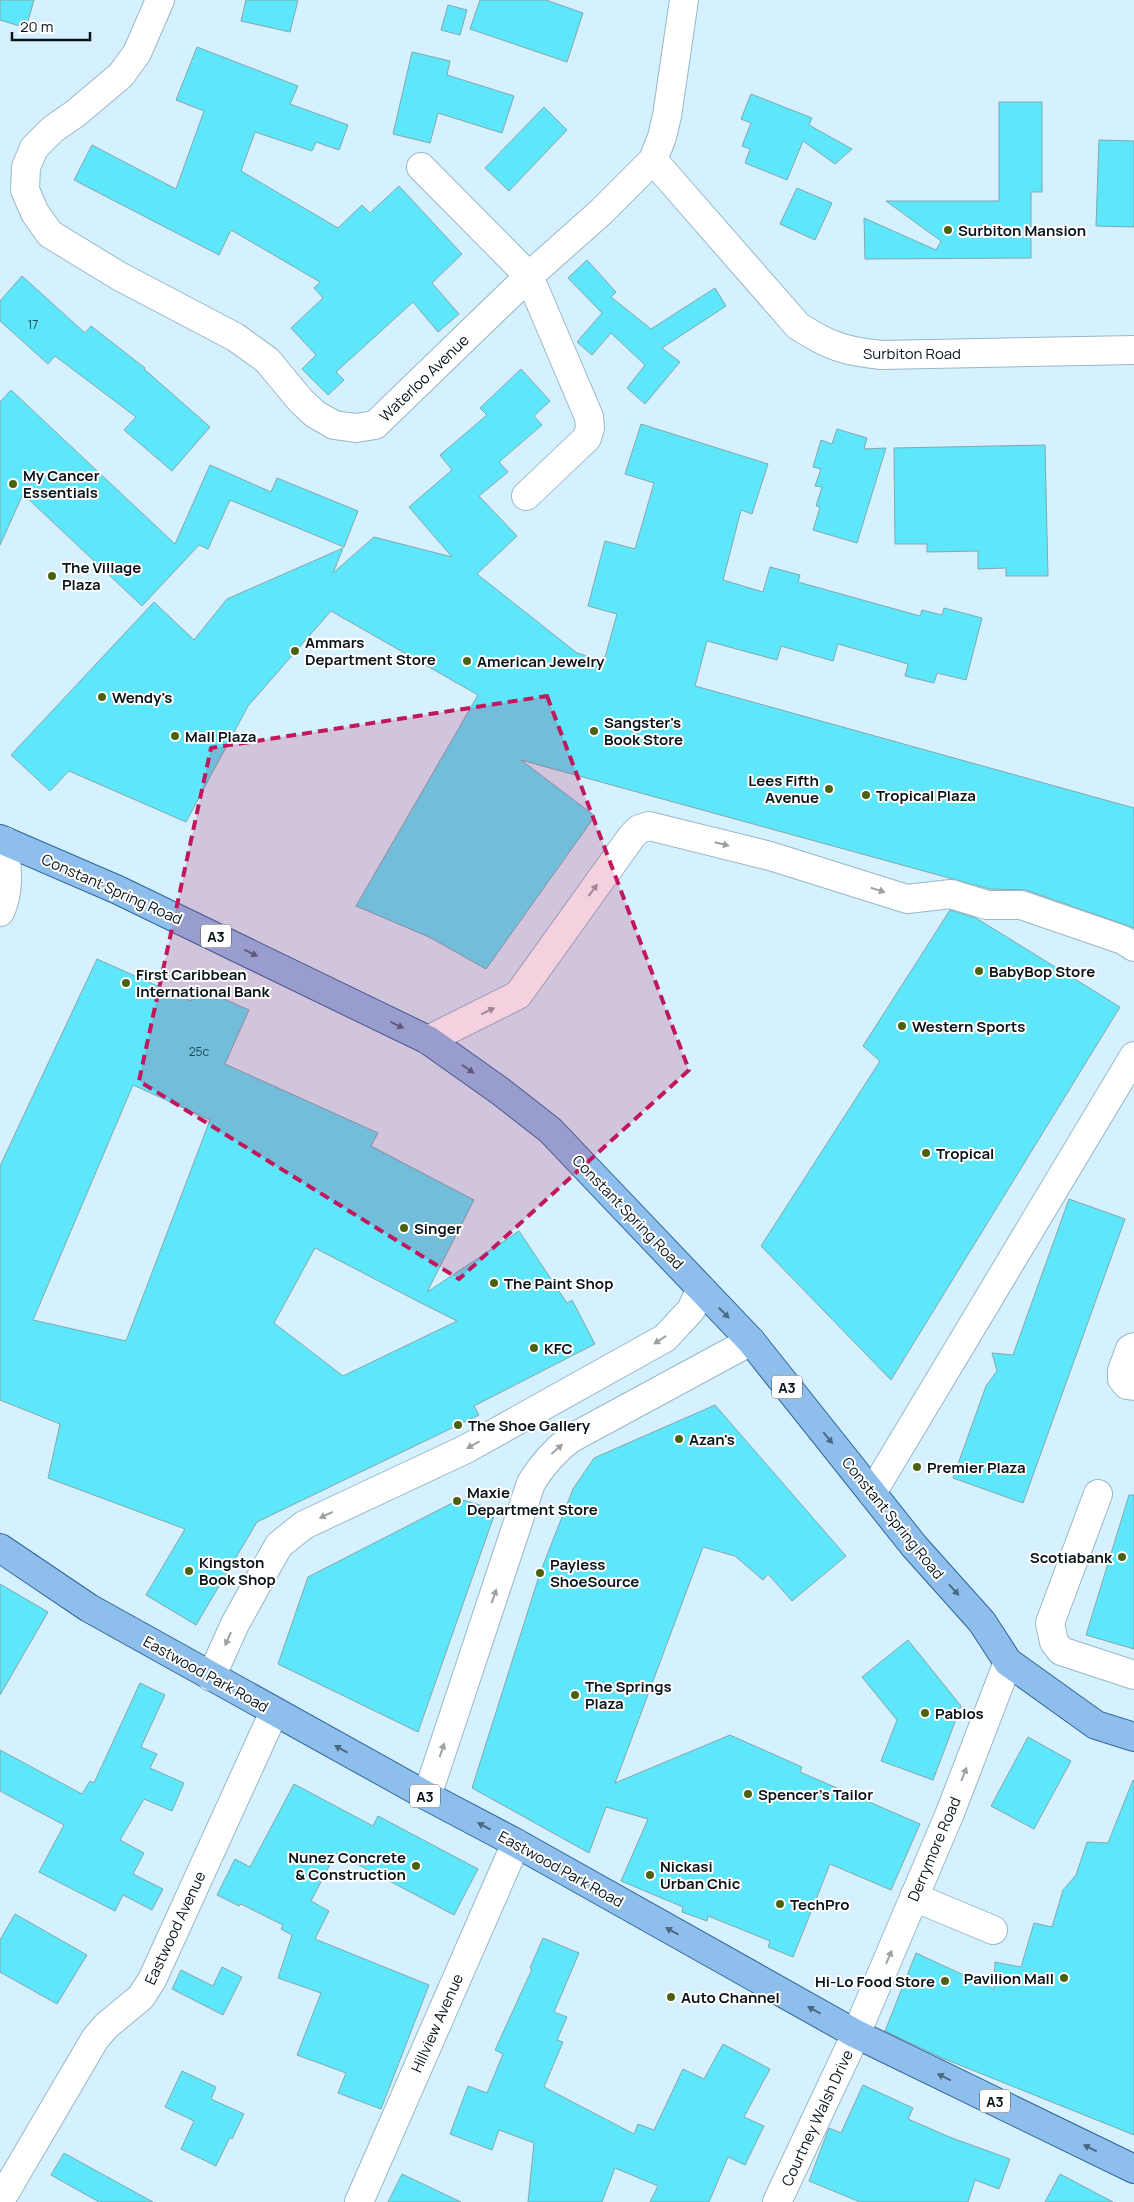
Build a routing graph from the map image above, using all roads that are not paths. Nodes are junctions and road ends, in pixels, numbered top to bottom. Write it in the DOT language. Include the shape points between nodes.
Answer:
graph roads {
  1 [pos="160,0"];
  2 [pos="684,0"];
  3 [pos="652,160"];
  4 [pos="421,167"];
  5 [pos="529,276"];
  6 [pos="1134,350"];
  7 [pos="526,496"];
  8 [pos="2,840"];
  9 [pos="0,912"];
  10 [pos="1134,947"];
  11 [pos="428,1040"];
  12 [pos="1134,1056"];
  13 [pos="1127,1082"];
  14 [pos="701,1289"];
  15 [pos="751,1341"];
  16 [pos="1134,1347"];
  17 [pos="1134,1386"];
  18 [pos="872,1493"];
  19 [pos="1098,1494"];
  20 [pos="0,1548"];
  21 [pos="1008,1662"];
  22 [pos="1134,1674"];
  23 [pos="211,1677"];
  24 [pos="274,1712"];
  25 [pos="1134,1737"];
  26 [pos="427,1796"];
  27 [pos="516,1843"];
  28 [pos="914,1897"];
  29 [pos="993,1930"];
  30 [pos="856,2034"];
  31 [pos="1134,2169"];
  32 [pos="0,2201"];
  33 [pos="359,2202"];
  34 [pos="778,2202"];
  1 -- 5 [label="street, Waterloo Avenue" via="137,53 121,75 34,148 26,167 25,190 35,213 50,234 118,276 234,337 267,360 315,414 334,425 356,428 375,425"];
  2 -- 3 [label="street, Waterloo Avenue" via="662,137"];
  3 -- 5 [label="street, Waterloo Avenue" via="601,212"];
  3 -- 6 [label="street, Surbiton Road" via="798,326 824,342 851,352 881,355"];
  4 -- 5 [label="street"];
  5 -- 7 [label="street" via="589,417 590,428 587,438"];
  8 -- 9 [label="street" via="7,882"];
  8 -- 11 [label="main road, Constant Spring Road / A3, one-way" via="126,894"];
  11 -- 10 [label="street, one-way" via="518,994 632,836 644,827 654,826 770,856 907,899 951,894 987,905 1021,905 1123,940"];
  11 -- 14 [label="main road, Constant Spring Road / A3, one-way" via="550,1130"];
  12 -- 13 [label="street"];
  13 -- 18 [label="street"];
  14 -- 15 [label="main road, Constant Spring Road / A3, one-way"];
  14 -- 23 [label="street, one-way" via="691,1310 665,1338 466,1449 291,1534 270,1559"];
  15 -- 18 [label="main road, Constant Spring Road / A3, one-way"];
  26 -- 15 [label="street, one-way" via="532,1483 541,1466 570,1439"];
  16 -- 17 [label="street" via="1130,1349 1122,1371 1127,1385"];
  18 -- 21 [label="main road, Constant Spring Road / A3, one-way" via="982,1622"];
  19 -- 22 [label="street" via="1050,1623 1054,1642 1061,1651"];
  20 -- 23 [label="main road, Eastwood Park Road / A3" via="89,1608"];
  21 -- 25 [label="main road, Constant Spring Road / A3" via="1096,1725"];
  28 -- 21 [label="street, Derrymore Road, one-way"];
  23 -- 24 [label="main road, Eastwood Park Road / A3"];
  26 -- 24 [label="main road, Eastwood Park Road / A3, one-way"];
  24 -- 32 [label="street, Eastwood Avenue" via="152,1980 141,1997 95,2039"];
  27 -- 26 [label="main road, Eastwood Park Road / A3, one-way"];
  30 -- 27 [label="main road, Eastwood Park Road / A3, one-way"];
  27 -- 33 [label="street, Hillview Avenue"];
  28 -- 29 [label="street"];
  30 -- 28 [label="street, Derrymore Road, one-way"];
  31 -- 30 [label="main road, Eastwood Park Road / A3, one-way"];
  30 -- 34 [label="street, Courtney Walsh Drive"];
}
